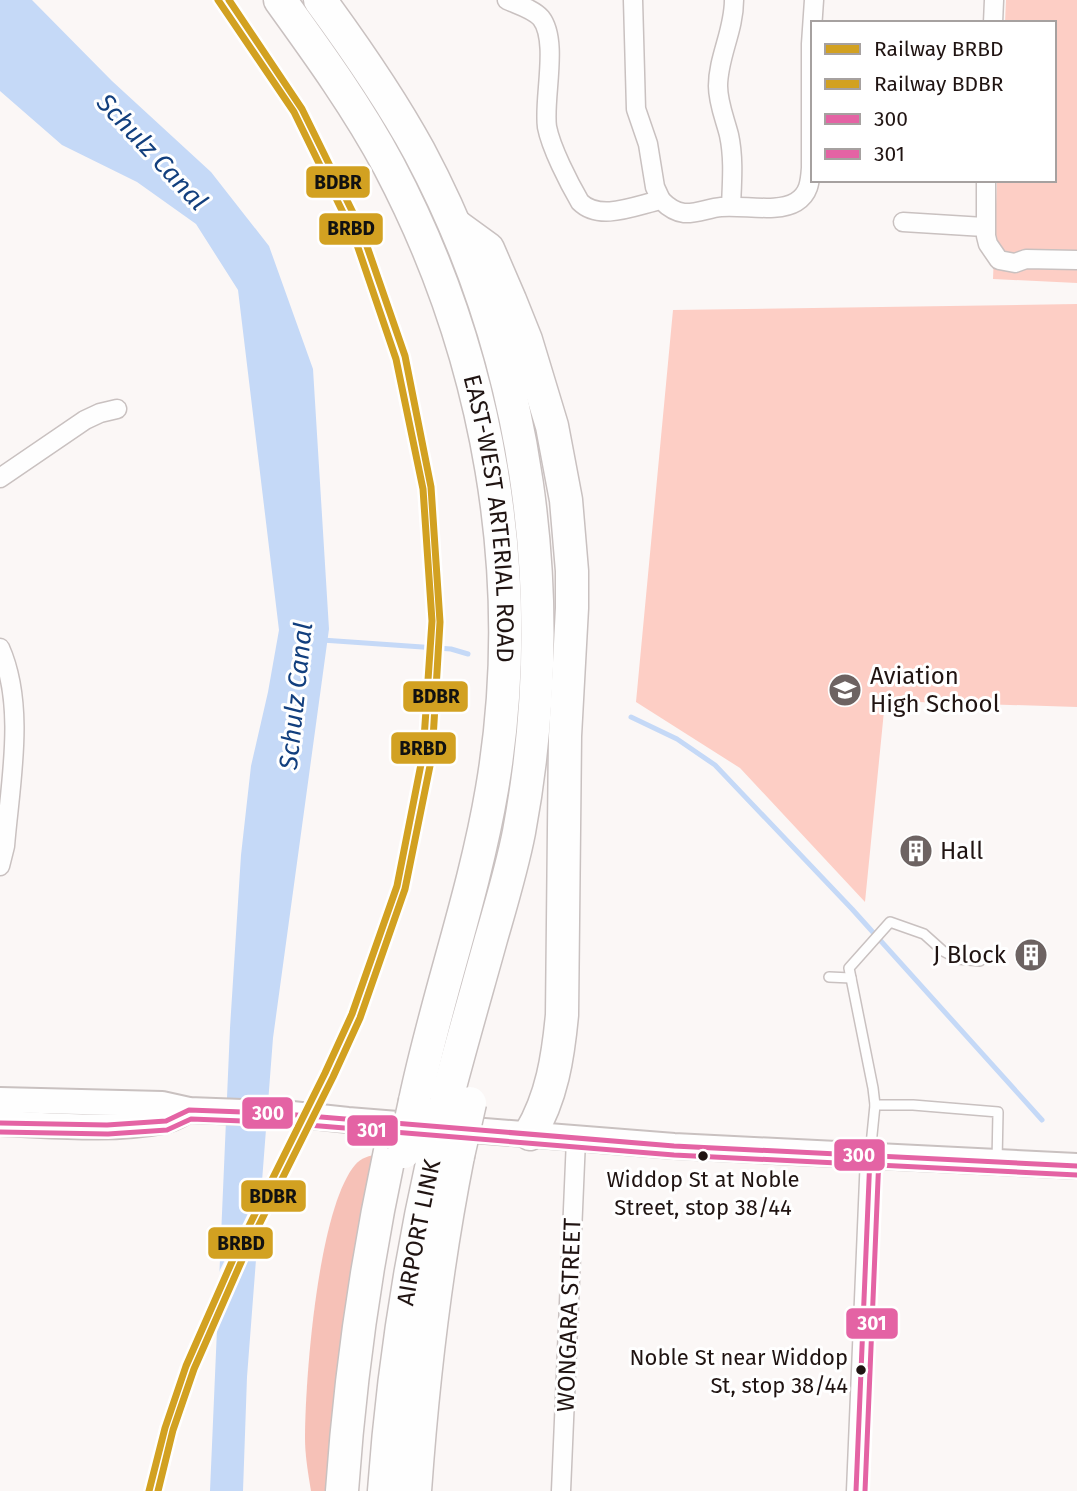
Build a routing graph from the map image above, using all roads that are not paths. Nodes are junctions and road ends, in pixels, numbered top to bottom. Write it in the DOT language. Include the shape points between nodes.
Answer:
graph roads {
  1 [pos="280,0"];
  2 [pos="320,0"];
  3 [pos="508,0"];
  4 [pos="633,0"];
  5 [pos="734,0"];
  6 [pos="814,0"];
  7 [pos="994,0"];
  8 [pos="813,21"];
  9 [pos="993,21"];
  10 [pos="811,44"];
  11 [pos="811,169"];
  12 [pos="811,169"];
  13 [pos="986,182"];
  14 [pos="661,200"];
  15 [pos="731,206"];
  16 [pos="452,222"];
  17 [pos="903,222"];
  18 [pos="984,227"];
  19 [pos="1077,261"];
  20 [pos="117,409"];
  21 [pos="0,478"];
  22 [pos="0,648"];
  23 [pos="6,742"];
  24 [pos="0,866"];
  25 [pos="491,941"];
  26 [pos="980,961"];
  27 [pos="829,977"];
  28 [pos="851,978"];
  29 [pos="0,1100"];
  30 [pos="875,1105"];
  31 [pos="189,1110"];
  32 [pos="0,1123"];
  33 [pos="530,1134"];
  34 [pos="576,1139"];
  35 [pos="422,1153"];
  36 [pos="870,1156"];
  37 [pos="997,1162"];
  38 [pos="1077,1166"];
  39 [pos="342,1491"];
  40 [pos="362,1491"];
  41 [pos="384,1491"];
  42 [pos="415,1491"];
  43 [pos="561,1491"];
  44 [pos="856,1491"];
  1 -- 35 [label="highway, EAST-WEST ARTERIAL ROAD" via="368,129 426,246 458,331 494,483 505,597 497,756 478,863 412,1093"];
  2 -- 16 [label="highway, EAST-WEST ARTERIAL ROAD" via="379,82"];
  3 -- 14 [label="street" via="536,14 545,27 547,124 580,202 604,212"];
  4 -- 14 [label="street" via="636,109"];
  5 -- 15 [label="street" via="718,90 731,149"];
  6 -- 8 [label="street"];
  7 -- 9 [label="street"];
  10 -- 12 [label="street"];
  11 -- 15 [label="street" via="808,189 800,200 780,208"];
  13 -- 18 [label="street"];
  14 -- 15 [label="street" via="684,213"];
  16 -- 25 [label="highway, EAST-WEST ARTERIAL ROAD" via="479,288 511,394 536,569 538,677 533,734 519,834"];
  16 -- 33 [label="highway" via="488,249 526,340 552,426 569,533 572,608 565,736 562,1015 551,1087"];
  17 -- 18 [label="street"];
  18 -- 19 [label="street" via="996,253"];
  20 -- 21 [label="street" via="85,421"];
  22 -- 23 [label="street" via="13,694"];
  23 -- 24 [label="street" via="5,846"];
  25 -- 35 [label="highway, AIRPORT LINK, bridge" via="458,1103"];
  26 -- 28 [label="lane" via="958,959 924,934 890,922 849,968"];
  27 -- 28 [label="lane"];
  28 -- 30 [label="lane"];
  29 -- 31 [label="street" via="162,1104"];
  30 -- 36 [label="lane"];
  30 -- 37 [label="lane" via="998,1112"];
  31 -- 32 [label="street" via="166,1121 142,1123"];
  31 -- 33 [label="street"];
  33 -- 34 [label="street"];
  34 -- 36 [label="street"];
  34 -- 43 [label="street, WONGARA STREET"];
  35 -- 39 [label="highway" via="370,1250"];
  35 -- 40 [label="highway, AIRPORT LINK" via="378,1314"];
  35 -- 41 [label="highway, AIRPORT LINK" via="422,1205 395,1375"];
  35 -- 42 [label="highway" via="445,1223 430,1318"];
  36 -- 37 [label="street"];
  36 -- 44 [label="street"];
  37 -- 38 [label="street"];
}
